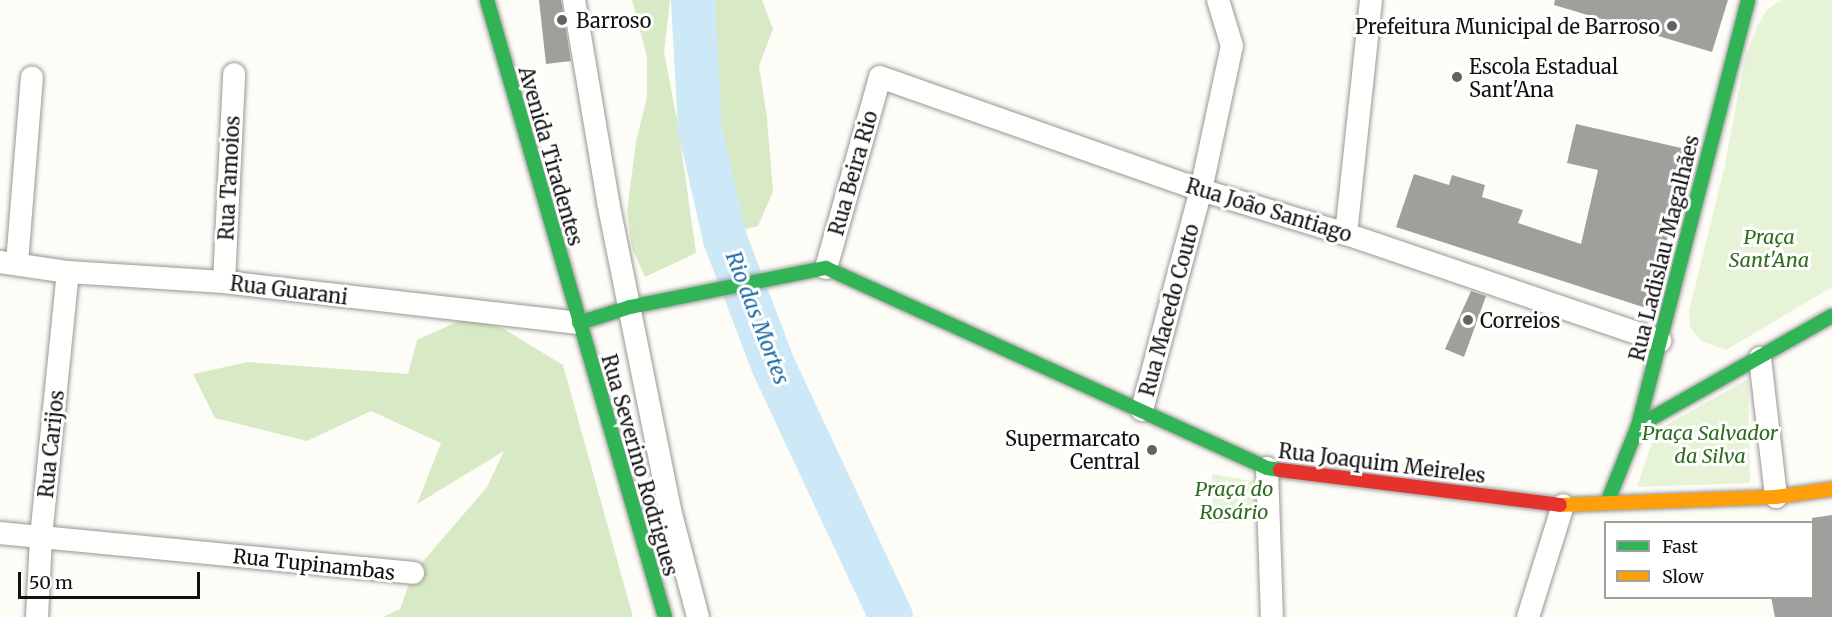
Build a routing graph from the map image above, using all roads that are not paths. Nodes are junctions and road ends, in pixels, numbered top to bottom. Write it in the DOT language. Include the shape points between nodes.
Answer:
graph roads {
  1 [pos="487,0"];
  2 [pos="574,0"];
  3 [pos="1218,0"];
  4 [pos="1371,0"];
  5 [pos="1748,0"];
  6 [pos="1762,6"];
  7 [pos="1743,18"];
  8 [pos="234,74"];
  9 [pos="879,77"];
  10 [pos="32,78"];
  11 [pos="1201,190"];
  12 [pos="1346,234"];
  13 [pos="8,262"];
  14 [pos="826,268"];
  15 [pos="68,272"];
  16 [pos="224,282"];
  17 [pos="630,307"];
  18 [pos="1832,316"];
  19 [pos="579,323"];
  20 [pos="1660,341"];
  21 [pos="1760,358"];
  22 [pos="1142,410"];
  23 [pos="1638,426"];
  24 [pos="1267,468"];
  25 [pos="1832,489"];
  26 [pos="1776,497"];
  27 [pos="1607,503"];
  28 [pos="1563,505"];
  29 [pos="0,533"];
  30 [pos="41,537"];
  31 [pos="413,573"];
  32 [pos="37,617"];
  33 [pos="664,617"];
  34 [pos="698,617"];
  35 [pos="1272,617"];
  36 [pos="1528,617"];
  1 -- 19 [label="street, Avenida Tiradentes"];
  2 -- 17 [label="street"];
  3 -- 11 [label="street, Rua Macedo Couto" via="1232,46"];
  4 -- 12 [label="street"];
  5 -- 7 [label="street, Rua Ladislau Magalhães"];
  6 -- 7 [label="street"];
  7 -- 20 [label="street, Rua Ladislau Magalhães"];
  8 -- 16 [label="street, Rua Tamoios"];
  9 -- 11 [label="street, Rua João Santiago"];
  9 -- 14 [label="street, Rua Beira Rio"];
  10 -- 13 [label="street"];
  11 -- 12 [label="street, Rua João Santiago"];
  11 -- 22 [label="street, Rua Macedo Couto"];
  12 -- 20 [label="street, Rua João Santiago"];
  13 -- 15 [label="street, Rua Guarani"];
  14 -- 17 [label="street"];
  14 -- 22 [label="street, Rua Joaquim Meireles"];
  15 -- 16 [label="street, Rua Guarani"];
  15 -- 30 [label="street, Rua Carijos"];
  16 -- 19 [label="street, Rua Guarani"];
  17 -- 19 [label="street"];
  17 -- 34 [label="street" via="671,514"];
  18 -- 21 [label="street"];
  19 -- 33 [label="street, Rua Severino Rodrigues"];
  20 -- 23 [label="street, Rua Ladislau Magalhães"];
  21 -- 23 [label="street"];
  21 -- 26 [label="street"];
  22 -- 24 [label="street, Rua Joaquim Meireles"];
  23 -- 27 [label="street, Rua Ladislau Magalhães"];
  24 -- 28 [label="street, Rua Joaquim Meireles"];
  24 -- 35 [label="street"];
  25 -- 26 [label="street, Rua Joaquim Meireles"];
  26 -- 27 [label="street, Rua Joaquim Meireles"];
  27 -- 28 [label="street, Rua Joaquim Meireles"];
  28 -- 36 [label="street"];
  29 -- 30 [label="street, Rua Tupinambas"];
  30 -- 31 [label="street, Rua Tupinambas"];
  30 -- 32 [label="street, Rua Carijos"];
}
